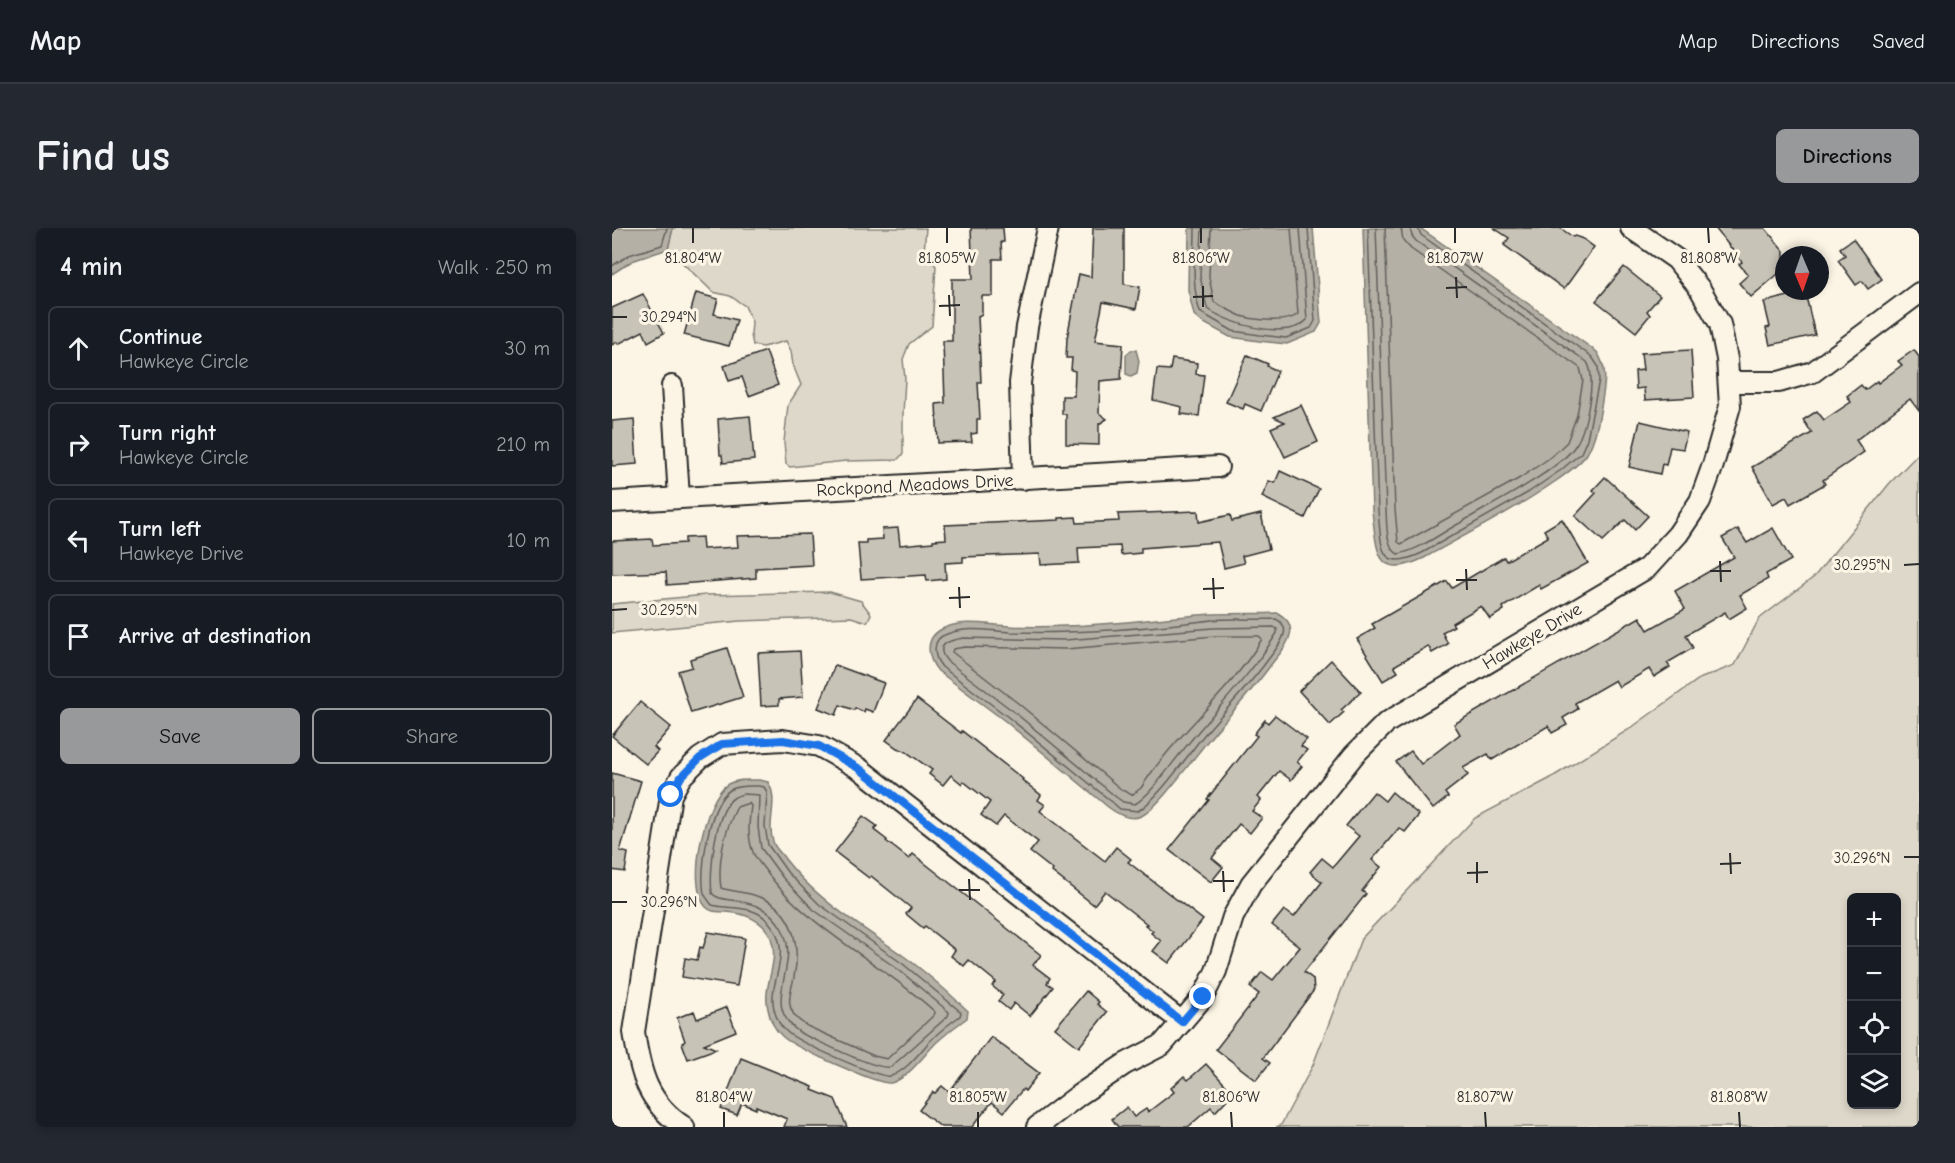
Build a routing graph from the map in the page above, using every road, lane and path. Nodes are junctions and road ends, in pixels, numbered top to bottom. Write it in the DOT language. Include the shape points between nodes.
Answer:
graph roads {
  1 [pos="1048,228"];
  2 [pos="1631,228"];
  3 [pos="1919,293"];
  4 [pos="1729,382"];
  5 [pos="672,386"];
  6 [pos="1218,468"];
  7 [pos="1023,479"];
  8 [pos="679,498"];
  9 [pos="612,502"];
  10 [pos="1182,1022"];
  11 [pos="684,1127"];
  12 [pos="1037,1127"];
  1 -- 7 [label="street" via="1020,382"];
  2 -- 4 [label="street, Hawkeye Drive" via="1676,259 1700,289 1720,324"];
  3 -- 4 [label="street" via="1813,372 1779,382"];
  4 -- 10 [label="street, Hawkeye Drive" via="1730,406 1713,465 1700,501 1678,534 1647,568 1386,723 1354,755 1251,884 1233,917 1203,997"];
  5 -- 8 [label="street"];
  6 -- 7 [label="street, Rockpond Meadows Drive"];
  7 -- 8 [label="street, Rockpond Meadows Drive"];
  8 -- 9 [label="street, Rockpond Meadows Drive"];
  10 -- 11 [label="street" via="860,769 819,746 783,740 722,744 681,777 671,795 634,1032 640,1068 652,1096"];
  10 -- 12 [label="street, Hawkeye Drive" via="1162,1045 1125,1064"];
}
